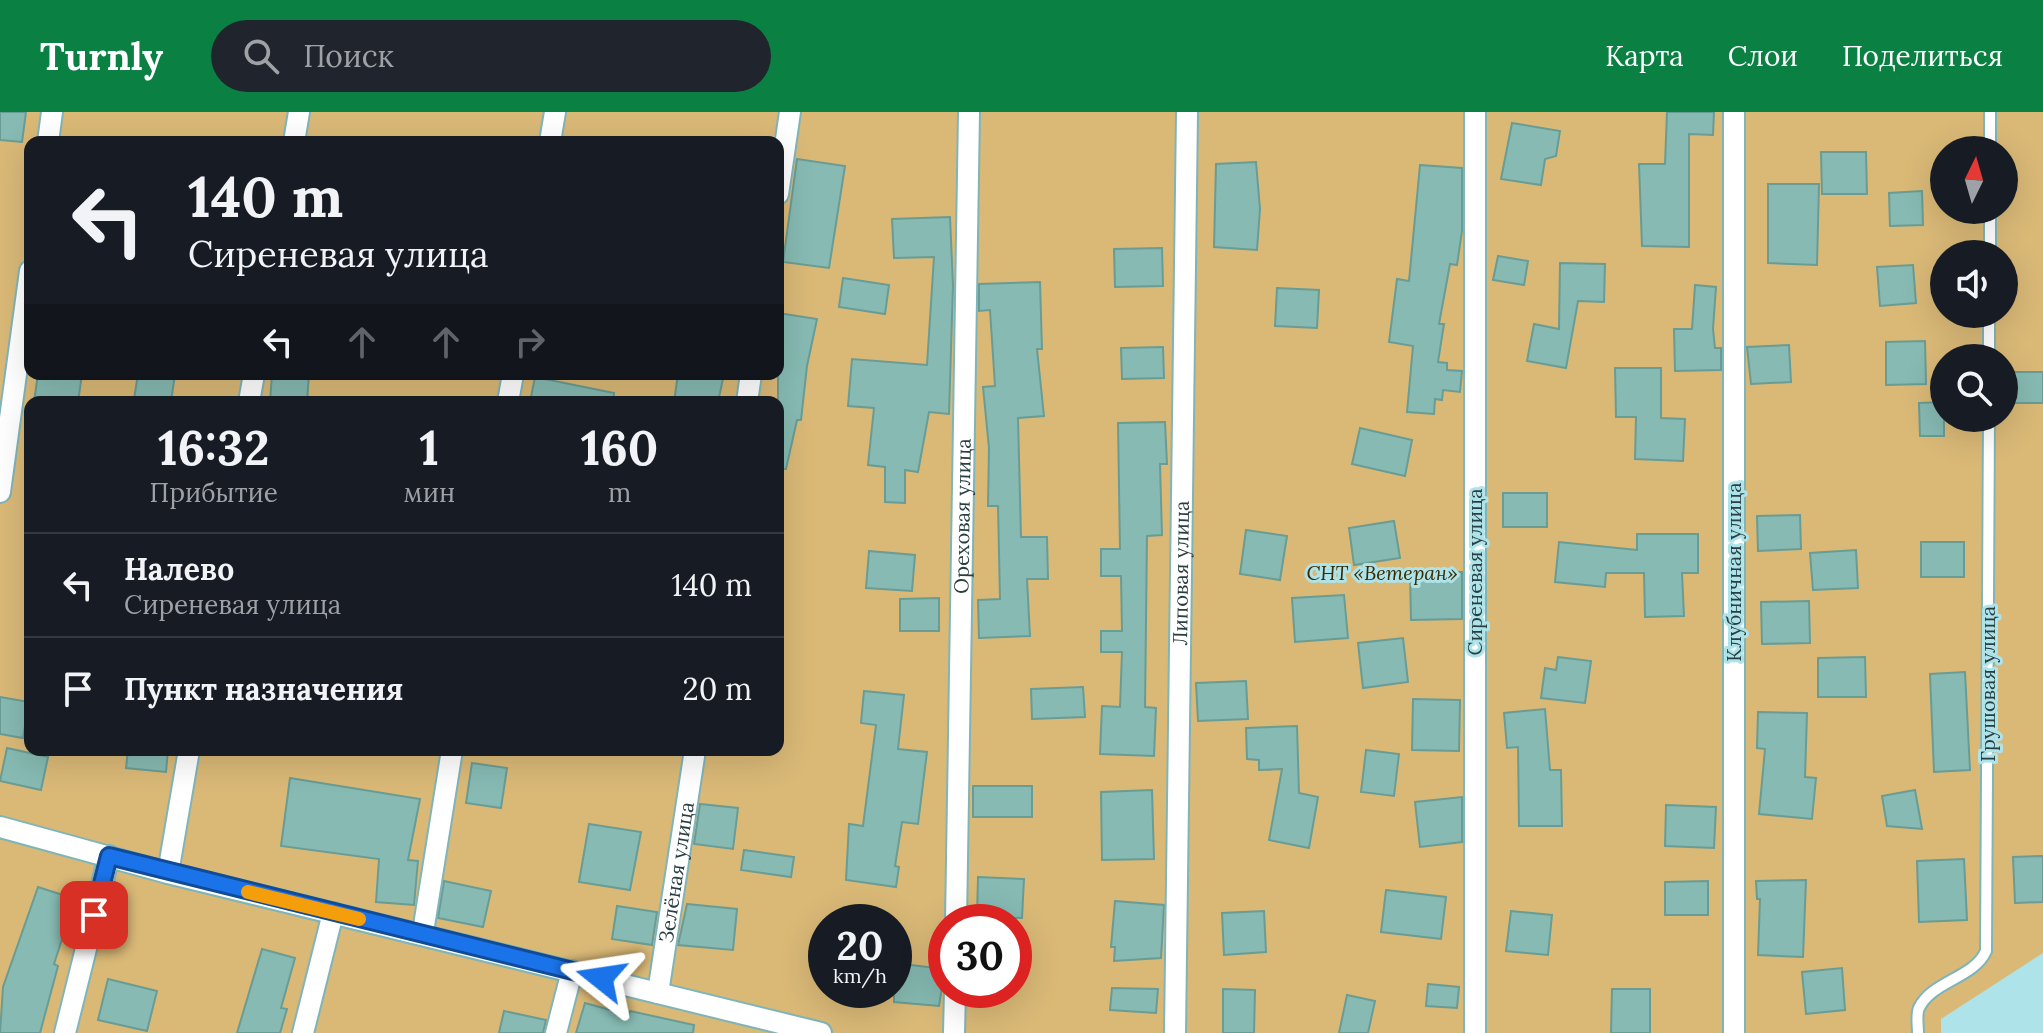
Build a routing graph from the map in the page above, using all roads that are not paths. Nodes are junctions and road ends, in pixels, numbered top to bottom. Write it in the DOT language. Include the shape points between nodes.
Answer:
graph roads {
  1 [pos="52,112"];
  2 [pos="299,112"];
  3 [pos="555,112"];
  4 [pos="790,112"];
  5 [pos="969,112"];
  6 [pos="1187,112"];
  7 [pos="1475,112"];
  8 [pos="1734,112"];
  9 [pos="1990,112"];
  10 [pos="49,136"];
  11 [pos="295,136"];
  12 [pos="551,136"];
  13 [pos="1990,136"];
  14 [pos="784,153"];
  15 [pos="24,315"];
  16 [pos="1989,432"];
  17 [pos="0,492"];
  18 [pos="188,756"];
  19 [pos="451,756"];
  20 [pos="694,756"];
  21 [pos="0,827"];
  22 [pos="109,856"];
  23 [pos="168,873"];
  24 [pos="956,904"];
  25 [pos="333,913"];
  26 [pos="423,932"];
  27 [pos="572,971"];
  28 [pos="658,993"];
  29 [pos="955,1008"];
  30 [pos="810,1031"];
  31 [pos="65,1033"];
  32 [pos="303,1033"];
  33 [pos="556,1033"];
  34 [pos="954,1033"];
  35 [pos="1175,1033"];
  36 [pos="1475,1033"];
  37 [pos="1734,1033"];
  38 [pos="1918,1033"];
  1 -- 10 [label="street"];
  2 -- 11 [label="street"];
  3 -- 12 [label="street"];
  4 -- 14 [label="street"];
  5 -- 24 [label="street, Ореховая улица"];
  6 -- 35 [label="street, Липовая улица"];
  7 -- 36 [label="street, Сиреневая улица"];
  8 -- 37 [label="street, Клубничная улица"];
  9 -- 13 [label="lane"];
  15 -- 17 [label="street"];
  16 -- 38 [label="lane, Грушовая улица" via="1986,951 1981,961 1918,1009"];
  18 -- 23 [label="street"];
  19 -- 26 [label="street"];
  20 -- 28 [label="street, Зелёная улица"];
  21 -- 22 [label="street"];
  22 -- 23 [label="street"];
  22 -- 31 [label="street"];
  23 -- 25 [label="street"];
  25 -- 26 [label="street"];
  25 -- 32 [label="street"];
  26 -- 27 [label="street"];
  27 -- 28 [label="street"];
  27 -- 33 [label="street"];
  28 -- 30 [label="street"];
  29 -- 34 [label="street"];
}
